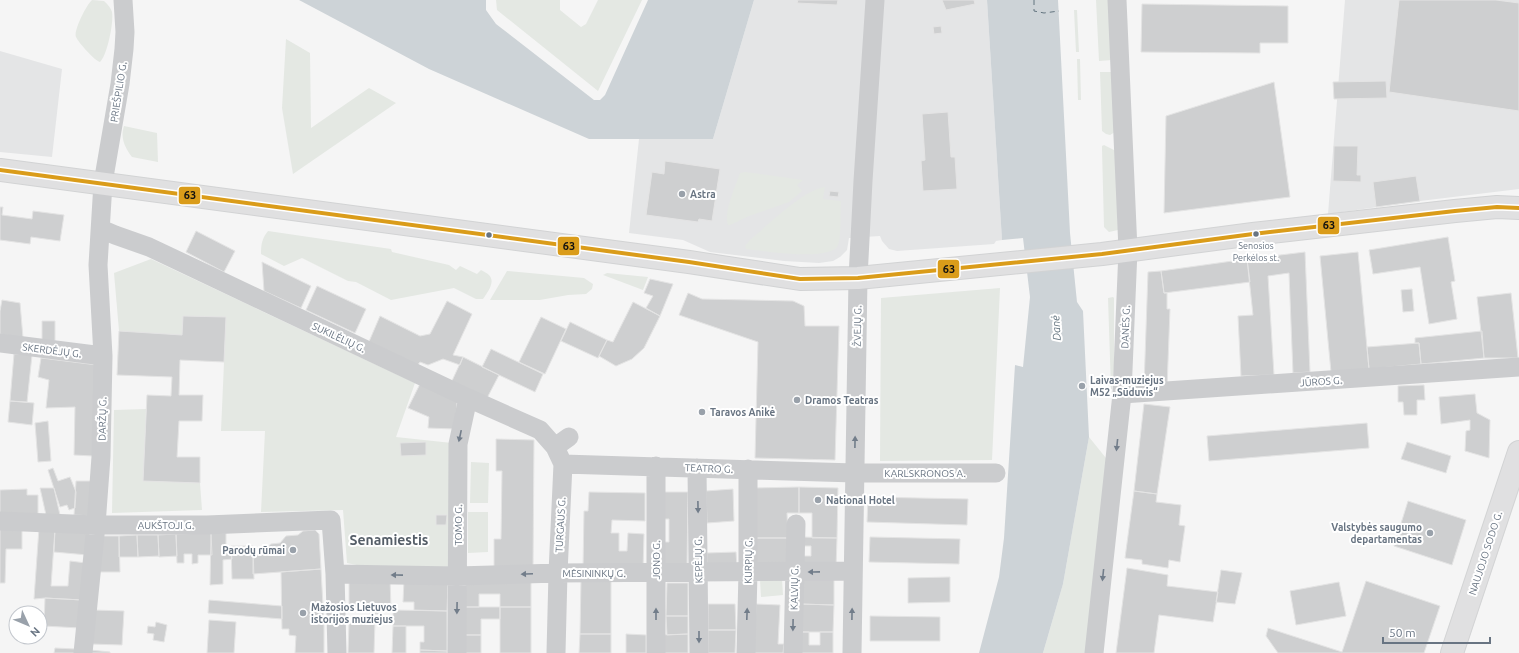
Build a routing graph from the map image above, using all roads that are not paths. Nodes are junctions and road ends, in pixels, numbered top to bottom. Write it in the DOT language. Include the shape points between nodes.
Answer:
graph roads {
  1 [pos="123,0"];
  2 [pos="875,0"];
  3 [pos="1117,0"];
  4 [pos="0,170"];
  5 [pos="103,184"];
  6 [pos="1519,208"];
  7 [pos="101,229"];
  8 [pos="1128,250"];
  9 [pos="858,278"];
  10 [pos="0,343"];
  11 [pos="104,356"];
  12 [pos="1519,367"];
  13 [pos="1122,394"];
  14 [pos="468,398"];
  15 [pos="563,449"];
  16 [pos="1519,452"];
  17 [pos="656,466"];
  18 [pos="697,468"];
  19 [pos="748,469"];
  20 [pos="855,473"];
  21 [pos="996,473"];
  22 [pos="0,521"];
  23 [pos="796,524"];
  24 [pos="96,525"];
  25 [pos="853,571"];
  26 [pos="699,572"];
  27 [pos="748,572"];
  28 [pos="794,572"];
  29 [pos="558,573"];
  30 [pos="656,573"];
  31 [pos="335,574"];
  32 [pos="458,576"];
  33 [pos="83,653"];
  34 [pos="336,653"];
  35 [pos="457,653"];
  36 [pos="556,653"];
  37 [pos="656,653"];
  38 [pos="699,653"];
  39 [pos="746,653"];
  40 [pos="793,653"];
  41 [pos="852,653"];
  42 [pos="1094,653"];
  43 [pos="1452,653"];
  1 -- 5 [label="street, PRIEŠPILIO G." via="124,49"];
  2 -- 9 [label="street, ŽVEJŲ G."];
  3 -- 8 [label="street, DANĖS G."];
  4 -- 5 [label="main road"];
  5 -- 7 [label="street, DARŽŲ G."];
  5 -- 9 [label="main road" via="800,279"];
  6 -- 8 [label="main road" via="1455,210"];
  7 -- 11 [label="street, DARŽŲ G." via="98,265"];
  7 -- 14 [label="street, SUKILĖLIŲ G." via="149,247"];
  8 -- 9 [label="main road"];
  8 -- 13 [label="street, DANĖS G."];
  20 -- 9 [label="street, ŽVEJŲ G., one-way"];
  10 -- 11 [label="street, SKERDĖJŲ G."];
  11 -- 24 [label="street, DARŽŲ G."];
  12 -- 13 [label="street, JŪROS G."];
  13 -- 42 [label="street, DANĖS G., one-way"];
  14 -- 15 [label="street, SUKILĖLIŲ G." via="540,430"];
  14 -- 32 [label="street, TOMO G., one-way" via="458,444"];
  15 -- 17 [label="street, TEATRO G."];
  15 -- 29 [label="street, TURGAUS G."];
  16 -- 43 [label="main road, NAUJOJO SODO G."];
  17 -- 18 [label="street, TEATRO G."];
  17 -- 30 [label="street, JONO G."];
  18 -- 19 [label="street, TEATRO G."];
  18 -- 26 [label="street, KEPĖJŲ G., one-way"];
  19 -- 20 [label="street, TEATRO G."];
  19 -- 27 [label="street, KURPIŲ G."];
  20 -- 21 [label="street, KARLSKRONOS A."];
  20 -- 25 [label="street, ŽVEJŲ G."];
  22 -- 24 [label="street, AUKŠTOJI G."];
  23 -- 28 [label="street, KALVIŲ G."];
  24 -- 31 [label="street, AUKŠTOJI G." via="207,525 331,520"];
  24 -- 33 [label="street, DARŽŲ G."];
  25 -- 28 [label="street, MĖSININKŲ G., one-way"];
  41 -- 25 [label="street, ŽVEJŲ G., one-way"];
  26 -- 27 [label="street, MĖSININKŲ G."];
  26 -- 30 [label="street, MĖSININKŲ G."];
  26 -- 38 [label="street, KEPĖJŲ G., one-way"];
  27 -- 28 [label="street, MĖSININKŲ G."];
  39 -- 27 [label="street, KURPIŲ G., one-way"];
  28 -- 40 [label="street, KALVIŲ G., one-way"];
  29 -- 30 [label="street, MĖSININKŲ G."];
  29 -- 32 [label="street, MĖSININKŲ G., one-way"];
  29 -- 36 [label="street, TURGAUS G."];
  37 -- 30 [label="street, JONO G., one-way"];
  32 -- 31 [label="street, MĖSININKŲ G., one-way"];
  31 -- 34 [label="street"];
  32 -- 35 [label="street, TOMO G., one-way"];
}
